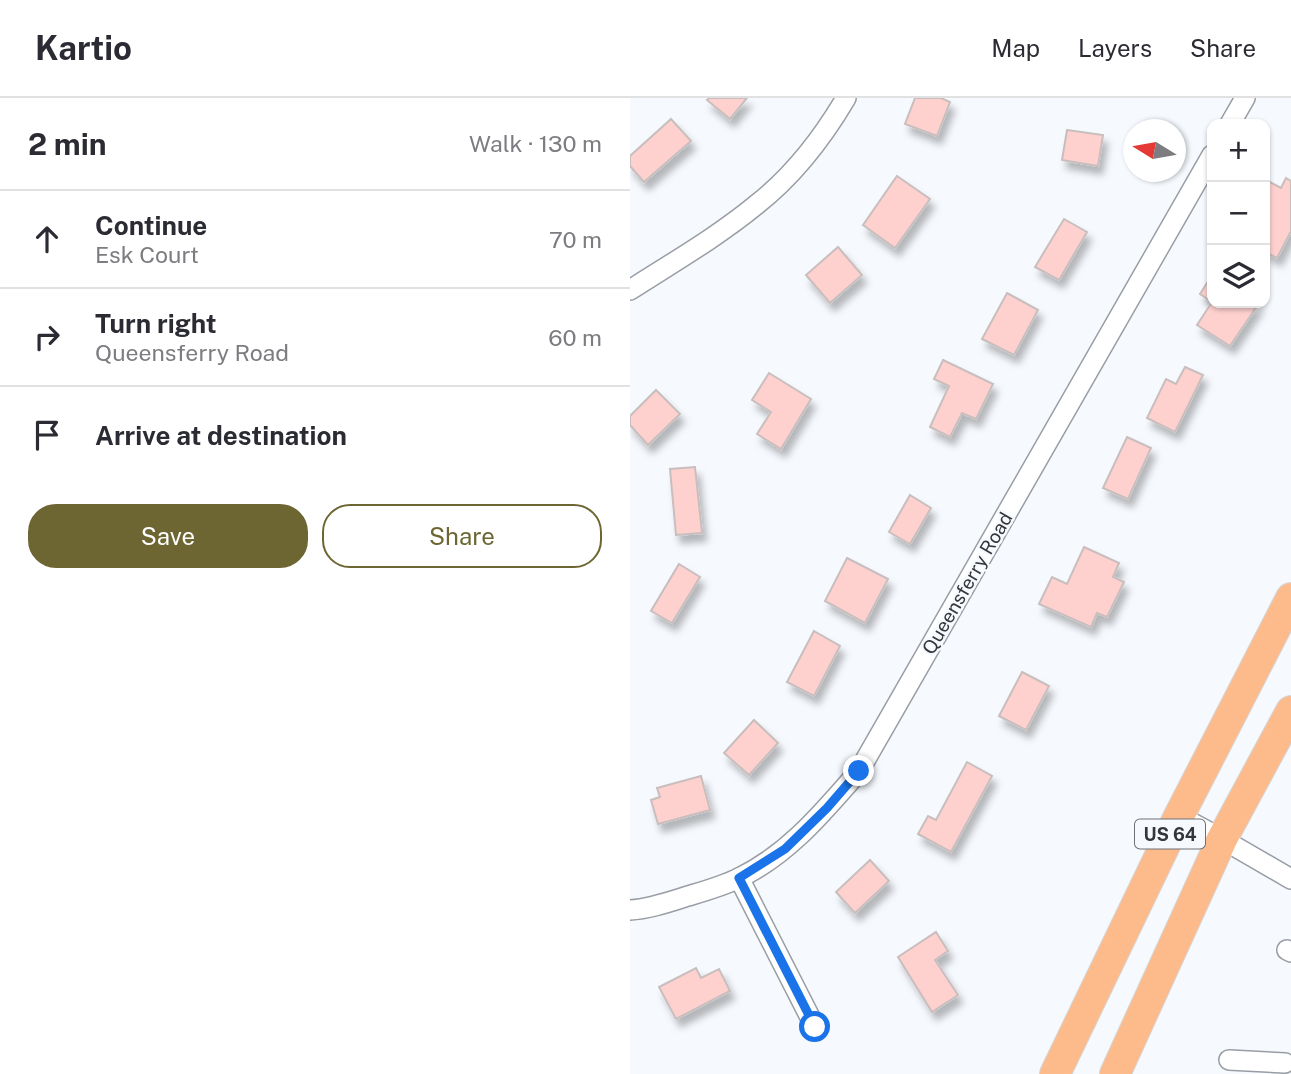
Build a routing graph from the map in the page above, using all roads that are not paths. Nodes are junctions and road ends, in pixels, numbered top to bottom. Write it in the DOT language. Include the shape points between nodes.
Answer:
graph roads {
  1 [pos="846,98"];
  2 [pos="1245,98"];
  3 [pos="1233,119"];
  4 [pos="1207,164"];
  5 [pos="630,290"];
  6 [pos="1291,598"];
  7 [pos="1291,711"];
  8 [pos="1178,816"];
  9 [pos="1222,839"];
  10 [pos="739,878"];
  11 [pos="1291,879"];
  12 [pos="630,910"];
  13 [pos="815,1027"];
  14 [pos="1229,1060"];
  15 [pos="1289,1061"];
  16 [pos="1055,1074"];
  17 [pos="1115,1074"];
  1 -- 5 [label="street" via="811,148 758,204"];
  2 -- 3 [label="street"];
  4 -- 10 [label="street, Queensferry Road" via="859,771 785,849"];
  6 -- 8 [label="highway, US 64"];
  7 -- 9 [label="highway, US 64"];
  8 -- 9 [label="street"];
  8 -- 16 [label="highway, US 64"];
  9 -- 11 [label="street"];
  9 -- 17 [label="highway, US 64"];
  10 -- 12 [label="street, Queensferry Road" via="671,902"];
  10 -- 13 [label="street"];
  14 -- 15 [label="street"];
}
